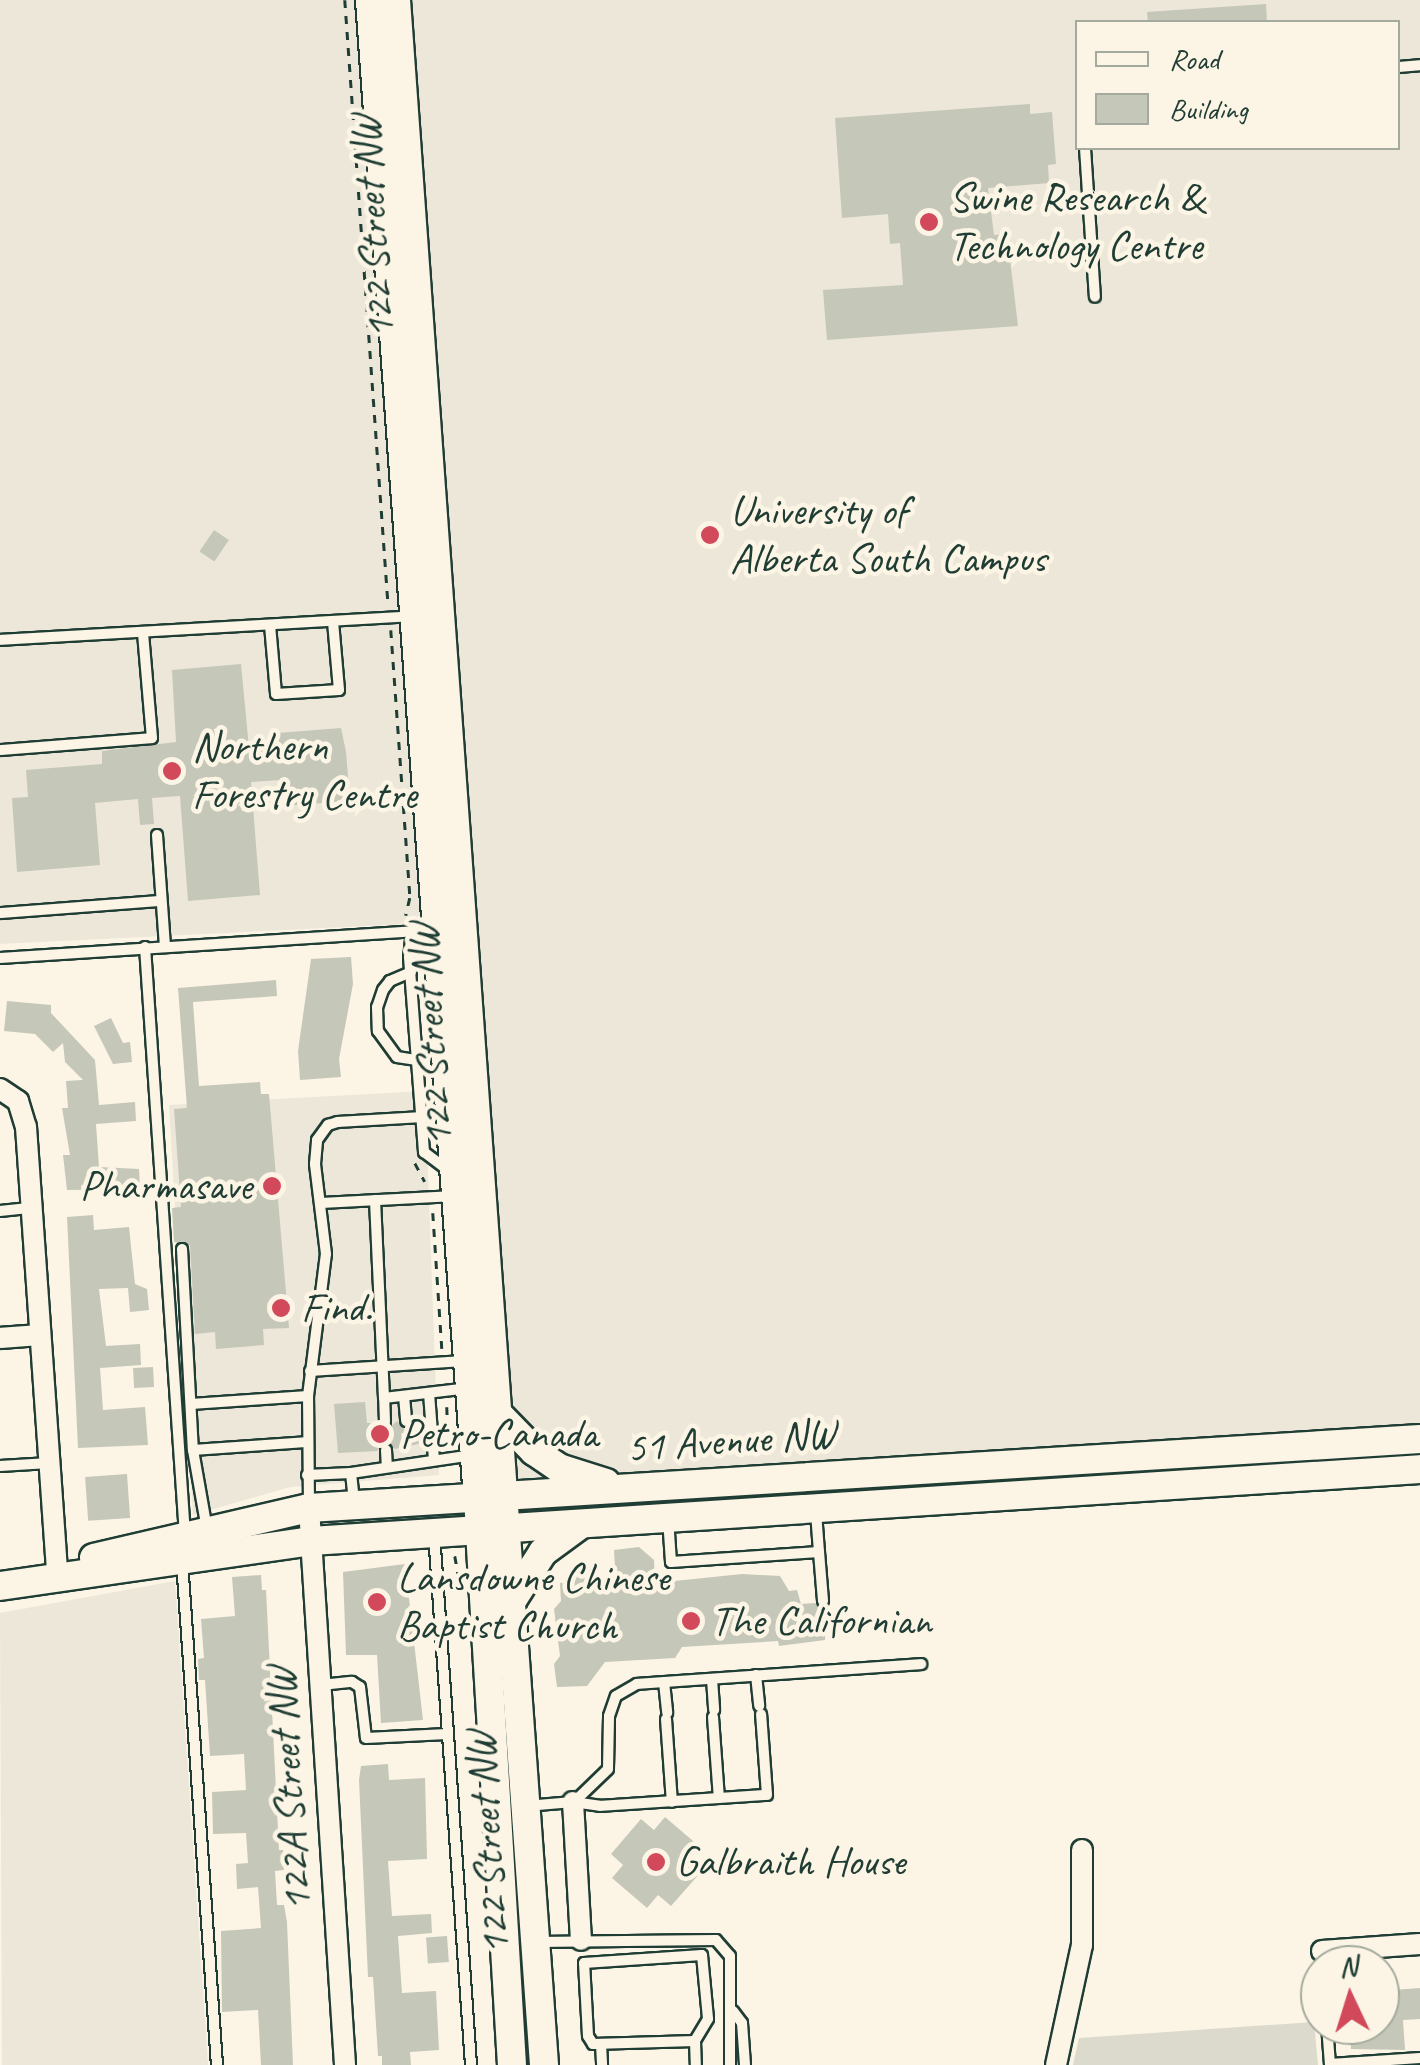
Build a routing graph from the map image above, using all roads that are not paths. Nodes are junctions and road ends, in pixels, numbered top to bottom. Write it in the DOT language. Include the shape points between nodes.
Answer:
graph roads {
  1 [pos="370,0"];
  2 [pos="396,0"];
  3 [pos="1085,150"];
  4 [pos="1095,296"];
  5 [pos="402,617"];
  6 [pos="333,621"];
  7 [pos="270,625"];
  8 [pos="144,632"];
  9 [pos="0,640"];
  10 [pos="0,750"];
  11 [pos="156,835"];
  12 [pos="161,901"];
  13 [pos="0,912"];
  14 [pos="424,930"];
  15 [pos="165,946"];
  16 [pos="145,947"];
  17 [pos="0,958"];
  18 [pos="411,972"];
  19 [pos="417,1060"];
  20 [pos="7,1092"];
  21 [pos="422,1117"];
  22 [pos="454,1185"];
  23 [pos="375,1200"];
  24 [pos="321,1203"];
  25 [pos="31,1208"];
  26 [pos="0,1210"];
  27 [pos="182,1248"];
  28 [pos="40,1335"];
  29 [pos="0,1338"];
  30 [pos="382,1366"];
  31 [pos="310,1371"];
  32 [pos="468,1375"];
  33 [pos="429,1393"];
  34 [pos="308,1396"];
  35 [pos="404,1396"];
  36 [pos="384,1398"];
  37 [pos="190,1404"];
  38 [pos="498,1414"];
  39 [pos="406,1421"];
  40 [pos="385,1422"];
  41 [pos="1420,1438"];
  42 [pos="306,1442"];
  43 [pos="408,1448"];
  44 [pos="194,1450"];
  45 [pos="386,1450"];
  46 [pos="474,1454"];
  47 [pos="434,1459"];
  48 [pos="49,1463"];
  49 [pos="408,1464"];
  50 [pos="0,1466"];
  51 [pos="387,1467"];
  52 [pos="1420,1468"];
  53 [pos="351,1473"];
  54 [pos="307,1475"];
  55 [pos="700,1483"];
  56 [pos="627,1488"];
  57 [pos="354,1505"];
  58 [pos="309,1508"];
  59 [pos="816,1508"];
  60 [pos="492,1513"];
  61 [pos="668,1517"];
  62 [pos="583,1523"];
  63 [pos="434,1532"];
  64 [pos="365,1537"];
  65 [pos="311,1541"];
  66 [pos="192,1542"];
  67 [pos="820,1552"];
  68 [pos="56,1576"];
  69 [pos="0,1586"];
  70 [pos="823,1601"];
  71 [pos="510,1603"];
  72 [pos="921,1664"];
  73 [pos="756,1676"];
  74 [pos="712,1678"];
  75 [pos="664,1682"];
  76 [pos="320,1684"];
  77 [pos="447,1734"];
  78 [pos="720,1798"];
  79 [pos="573,1802"];
  80 [pos="672,1802"];
  81 [pos="525,1806"];
  82 [pos="1082,1850"];
  83 [pos="581,1940"];
  84 [pos="535,1942"];
  85 [pos="733,2012"];
  86 [pos="695,2041"];
  87 [pos="601,2044"];
  88 [pos="1420,2058"];
  89 [pos="1330,2064"];
  90 [pos="217,2065"];
  91 [pos="345,2065"];
  92 [pos="470,2065"];
  93 [pos="512,2065"];
  94 [pos="544,2065"];
  95 [pos="602,2065"];
  96 [pos="696,2065"];
  97 [pos="730,2065"];
  98 [pos="745,2065"];
  99 [pos="1056,2065"];
  1 -- 5 [label="main road, 122 Street NW"];
  2 -- 38 [label="main road, 122 Street NW"];
  3 -- 4 [label="lane"];
  5 -- 6 [label="lane"];
  5 -- 14 [label="main road, 122 Street NW"];
  6 -- 7 [label="lane"];
  6 -- 7 [label="lane" via="339,690 276,694"];
  7 -- 8 [label="lane"];
  8 -- 9 [label="lane"];
  8 -- 10 [label="lane" via="152,738"];
  11 -- 12 [label="lane"];
  12 -- 13 [label="lane"];
  12 -- 15 [label="lane"];
  14 -- 15 [label="lane"];
  14 -- 18 [label="lane"];
  14 -- 22 [label="main road, 122 Street NW"];
  15 -- 16 [label="lane"];
  16 -- 17 [label="lane"];
  16 -- 66 [label="lane"];
  18 -- 19 [label="lane"];
  18 -- 19 [label="lane" via="383,990 378,1018 386,1047"];
  19 -- 21 [label="lane"];
  20 -- 25 [label="street" via="26,1126"];
  21 -- 22 [label="lane" via="424,1152"];
  21 -- 24 [label="lane" via="328,1125 315,1150"];
  22 -- 23 [label="lane"];
  22 -- 32 [label="main road, 122 Street NW"];
  23 -- 24 [label="lane"];
  23 -- 30 [label="lane"];
  24 -- 31 [label="lane" via="326,1254"];
  25 -- 26 [label="lane"];
  25 -- 28 [label="street"];
  27 -- 37 [label="lane"];
  28 -- 29 [label="street"];
  28 -- 48 [label="street"];
  30 -- 31 [label="lane"];
  30 -- 32 [label="lane"];
  30 -- 36 [label="lane"];
  31 -- 34 [label="lane"];
  32 -- 33 [label="lane"];
  32 -- 46 [label="main road, 122 Street NW"];
  33 -- 35 [label="lane"];
  33 -- 47 [label="lane"];
  34 -- 37 [label="lane"];
  34 -- 42 [label="lane"];
  35 -- 36 [label="lane"];
  35 -- 39 [label="lane"];
  36 -- 40 [label="lane"];
  37 -- 44 [label="lane"];
  38 -- 56 [label="main road" via="559,1468"];
  38 -- 60 [label="main road, 122 Street NW"];
  41 -- 55 [label="main road, 51 Avenue NW"];
  42 -- 44 [label="lane"];
  42 -- 54 [label="lane"];
  43 -- 49 [label="lane"];
  44 -- 66 [label="lane"];
  45 -- 51 [label="lane"];
  46 -- 47 [label="lane"];
  46 -- 60 [label="main road, 122 Street NW"];
  47 -- 49 [label="lane"];
  48 -- 50 [label="lane"];
  48 -- 68 [label="street"];
  49 -- 51 [label="lane"];
  51 -- 53 [label="lane"];
  52 -- 59 [label="main road, 51 Avenue NW"];
  53 -- 54 [label="lane"];
  53 -- 57 [label="lane"];
  54 -- 58 [label="lane"];
  55 -- 56 [label="main road, 51 Avenue NW"];
  55 -- 60 [label="main road"];
  56 -- 60 [label="main road, 51 Avenue NW"];
  57 -- 58 [label="main road, 51 Avenue NW"];
  57 -- 60 [label="main road, 51 Avenue NW"];
  58 -- 65 [label="street, 122A Street NW"];
  58 -- 66 [label="main road, 51 Avenue NW"];
  59 -- 61 [label="main road, 51 Avenue NW"];
  59 -- 67 [label="lane"];
  60 -- 62 [label="main road, 51 Avenue NW"];
  60 -- 63 [label="main road, 51 Avenue NW"];
  60 -- 64 [label="main road" via="395,1526"];
  60 -- 71 [label="main road, 122 Street NW"];
  60 -- 93 [label="main road, 122 Street NW"];
  61 -- 62 [label="main road, 51 Avenue NW"];
  61 -- 67 [label="lane" via="671,1562"];
  62 -- 71 [label="main road" via="542,1552"];
  63 -- 64 [label="main road, 51 Avenue NW"];
  63 -- 77 [label="lane"];
  64 -- 65 [label="main road, 51 Avenue NW"];
  65 -- 66 [label="main road, 51 Avenue NW"];
  65 -- 76 [label="street, 122A Street NW"];
  66 -- 68 [label="main road, 51 Avenue NW" via="88,1576"];
  66 -- 90 [label="lane"];
  67 -- 70 [label="lane"];
  68 -- 69 [label="main road, 51 Avenue NW"];
  71 -- 81 [label="main road, 122 Street NW"];
  72 -- 73 [label="lane"];
  73 -- 74 [label="lane"];
  73 -- 78 [label="lane" via="767,1795"];
  74 -- 75 [label="lane"];
  74 -- 78 [label="lane"];
  75 -- 79 [label="lane" via="637,1684 616,1696 608,1769"];
  75 -- 80 [label="lane"];
  76 -- 77 [label="lane" via="360,1686 366,1738"];
  76 -- 91 [label="street, 122A Street NW"];
  77 -- 92 [label="lane"];
  78 -- 80 [label="lane"];
  79 -- 80 [label="lane"];
  79 -- 81 [label="lane"];
  79 -- 83 [label="street"];
  81 -- 84 [label="main road, 122 Street NW"];
  82 -- 99 [label="street" via="1082,1946"];
  83 -- 84 [label="lane"];
  83 -- 85 [label="lane" via="716,1940 730,1956"];
  84 -- 94 [label="main road, 122 Street NW"];
  85 -- 97 [label="lane"];
  85 -- 98 [label="lane" via="742,2023"];
  86 -- 87 [label="lane"];
  86 -- 87 [label="lane" via="708,2019 706,1961 693,1953 584,1962 588,2036"];
  86 -- 96 [label="lane"];
  87 -- 95 [label="lane"];
  88 -- 89 [label="lane"];
}
